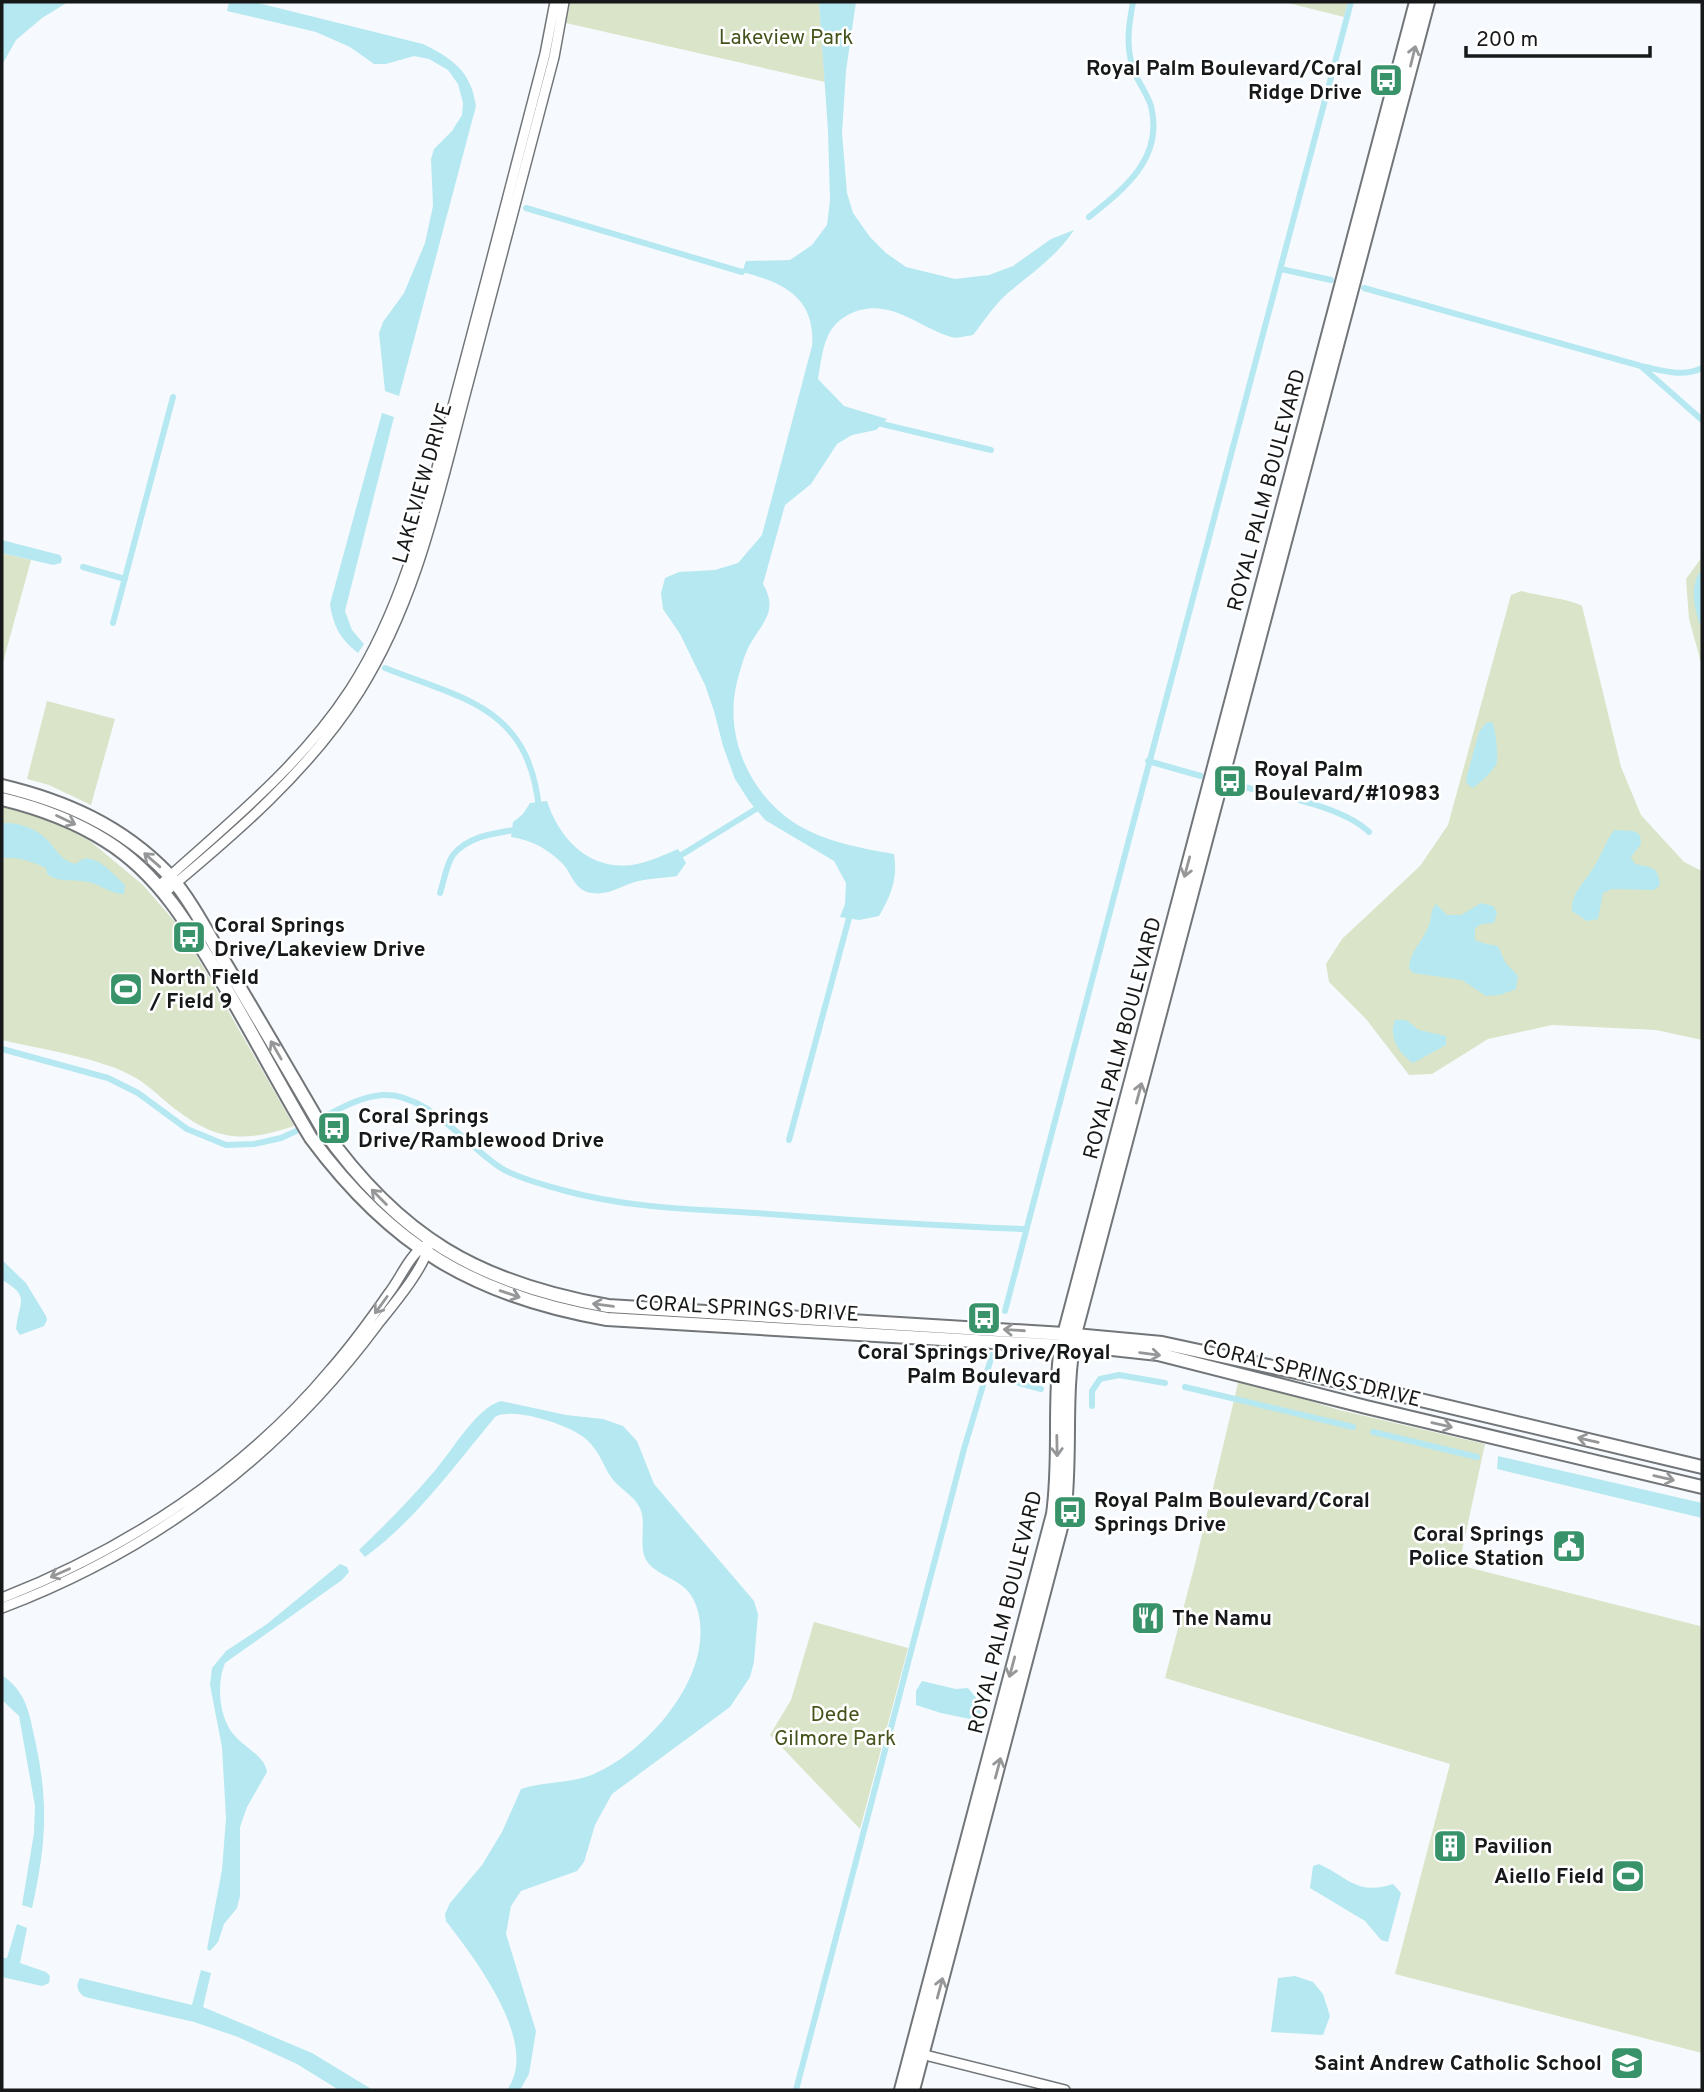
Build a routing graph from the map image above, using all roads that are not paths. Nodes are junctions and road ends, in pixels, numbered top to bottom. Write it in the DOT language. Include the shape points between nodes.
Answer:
graph roads {
  1 [pos="555,2"];
  2 [pos="564,2"];
  3 [pos="1416,2"];
  4 [pos="1427,2"];
  5 [pos="2,786"];
  6 [pos="2,799"];
  7 [pos="172,880"];
  8 [pos="162,889"];
  9 [pos="426,1248"];
  10 [pos="1068,1340"];
  11 [pos="1702,1467"];
  12 [pos="1702,1487"];
  13 [pos="2,1598"];
  14 [pos="2,1608"];
  15 [pos="917,2052"];
  16 [pos="901,2090"];
  17 [pos="912,2090"];
  18 [pos="1065,2090"];
  1 -- 7 [label="street, LAKEVIEW DRIVE" via="449,419 392,610 351,688 309,747"];
  2 -- 7 [label="street, LAKEVIEW DRIVE" via="554,57 458,421 401,613 358,693 316,752 293,778"];
  3 -- 10 [label="main road, ROYAL PALM BOULEVARD, one-way"];
  10 -- 4 [label="main road, ROYAL PALM BOULEVARD, one-way"];
  7 -- 5 [label="main road, CORAL SPRINGS DRIVE, one-way" via="150,858 90,816 66,804"];
  6 -- 8 [label="main road, CORAL SPRINGS DRIVE, one-way" via="84,828 108,842"];
  7 -- 8 [label="street, LAKEVIEW DRIVE"];
  9 -- 7 [label="main road, CORAL SPRINGS DRIVE, one-way" via="362,1180 322,1128"];
  8 -- 9 [label="main road, CORAL SPRINGS DRIVE" via="193,933 311,1138 383,1221"];
  9 -- 10 [label="main road, CORAL SPRINGS DRIVE" via="540,1292 608,1306"];
  9 -- 13 [label="street, one-way" via="331,1370 255,1447 174,1510 118,1544"];
  9 -- 14 [label="street" via="398,1299 338,1376 261,1455 180,1517 123,1552"];
  11 -- 10 [label="main road, CORAL SPRINGS DRIVE, one-way" via="1162,1343"];
  10 -- 12 [label="main road, CORAL SPRINGS DRIVE, one-way" via="1158,1354"];
  10 -- 15 [label="main road, ROYAL PALM BOULEVARD" via="1064,1516"];
  15 -- 16 [label="main road, ROYAL PALM BOULEVARD"];
  15 -- 17 [label="main road, ROYAL PALM BOULEVARD"];
  15 -- 18 [label="street"];
}
